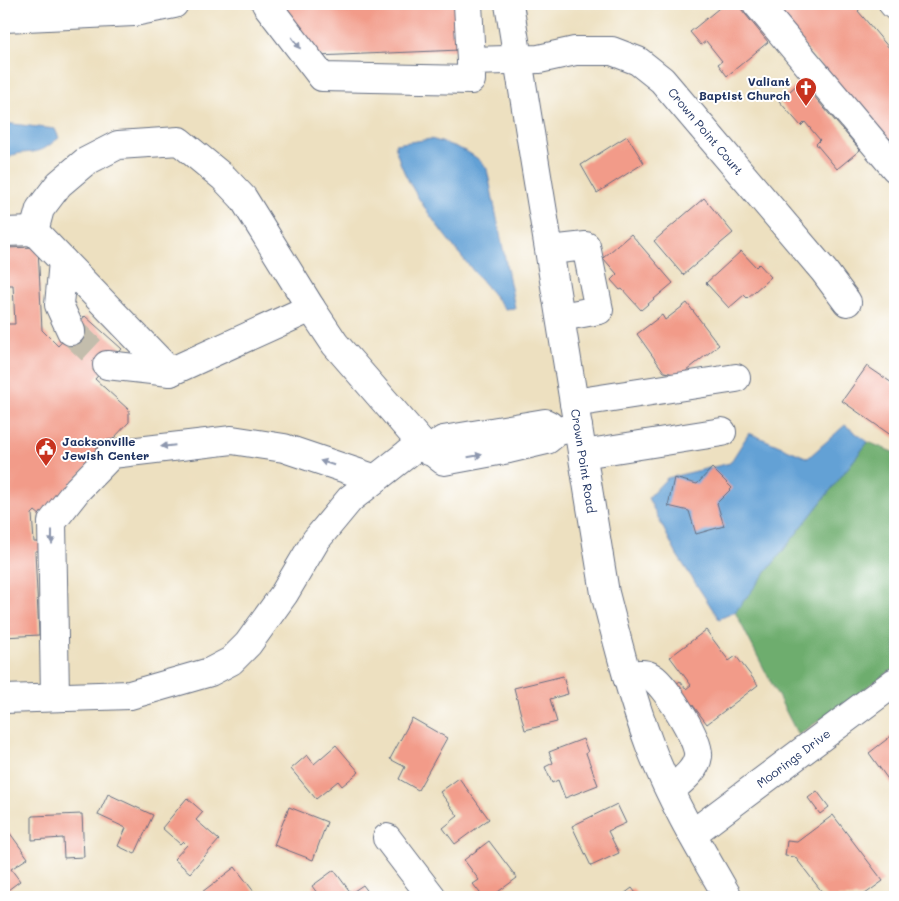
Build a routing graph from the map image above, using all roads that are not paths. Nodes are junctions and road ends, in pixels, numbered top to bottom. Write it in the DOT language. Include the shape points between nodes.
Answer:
graph roads {
  1 [pos="174,4"];
  2 [pos="266,4"];
  3 [pos="468,4"];
  4 [pos="509,4"];
  5 [pos="757,4"];
  6 [pos="14,13"];
  7 [pos="518,58"];
  8 [pos="472,61"];
  9 [pos="895,168"];
  10 [pos="34,231"];
  11 [pos="4,232"];
  12 [pos="550,250"];
  13 [pos="63,261"];
  14 [pos="847,302"];
  15 [pos="310,308"];
  16 [pos="561,317"];
  17 [pos="71,331"];
  18 [pos="107,366"];
  19 [pos="170,372"];
  20 [pos="736,378"];
  21 [pos="570,420"];
  22 [pos="722,432"];
  23 [pos="425,447"];
  24 [pos="583,454"];
  25 [pos="373,478"];
  26 [pos="627,677"];
  27 [pos="895,682"];
  28 [pos="55,696"];
  29 [pos="4,700"];
  30 [pos="670,791"];
  31 [pos="692,834"];
  32 [pos="387,838"];
  33 [pos="432,897"];
  34 [pos="728,897"];
  1 -- 6 [label="street" via="134,12"];
  2 -- 8 [label="street, one-way" via="322,77 471,80"];
  3 -- 8 [label="street"];
  4 -- 7 [label="street, Crown Point Road"];
  5 -- 9 [label="street"];
  7 -- 8 [label="street, Crown Point Court"];
  7 -- 12 [label="street, Crown Point Road"];
  7 -- 14 [label="street, Crown Point Court" via="539,59 575,51 612,51 647,66 768,204"];
  10 -- 11 [label="street"];
  10 -- 13 [label="street"];
  10 -- 15 [label="street" via="40,209 59,184 85,162 118,145 179,141 243,198"];
  12 -- 16 [label="street, Crown Point Road"];
  12 -- 16 [label="street" via="586,246 599,310"];
  13 -- 17 [label="street" via="60,305"];
  13 -- 19 [label="street"];
  15 -- 19 [label="street"];
  15 -- 23 [label="street" via="335,344"];
  16 -- 21 [label="street, Crown Point Road"];
  18 -- 19 [label="street"];
  20 -- 21 [label="street"];
  21 -- 23 [label="street" via="547,440 510,450 444,461"];
  21 -- 24 [label="street, Crown Point Road"];
  22 -- 24 [label="street"];
  23 -- 25 [label="street"];
  24 -- 26 [label="street, Crown Point Road" via="605,593"];
  25 -- 28 [label="street" via="350,499 316,540 284,594 248,644 231,661 210,672 130,695"];
  25 -- 28 [label="street, one-way" via="284,448 232,440 112,454 52,522"];
  26 -- 30 [label="street, Crown Point Road"];
  26 -- 30 [label="street" via="640,674 655,679 694,736 699,749 694,768"];
  27 -- 31 [label="street, Moorings Drive"];
  28 -- 29 [label="street"];
  30 -- 31 [label="street, Crown Point Road"];
  31 -- 34 [label="street, Crown Point Road"];
  32 -- 33 [label="street"];
}
